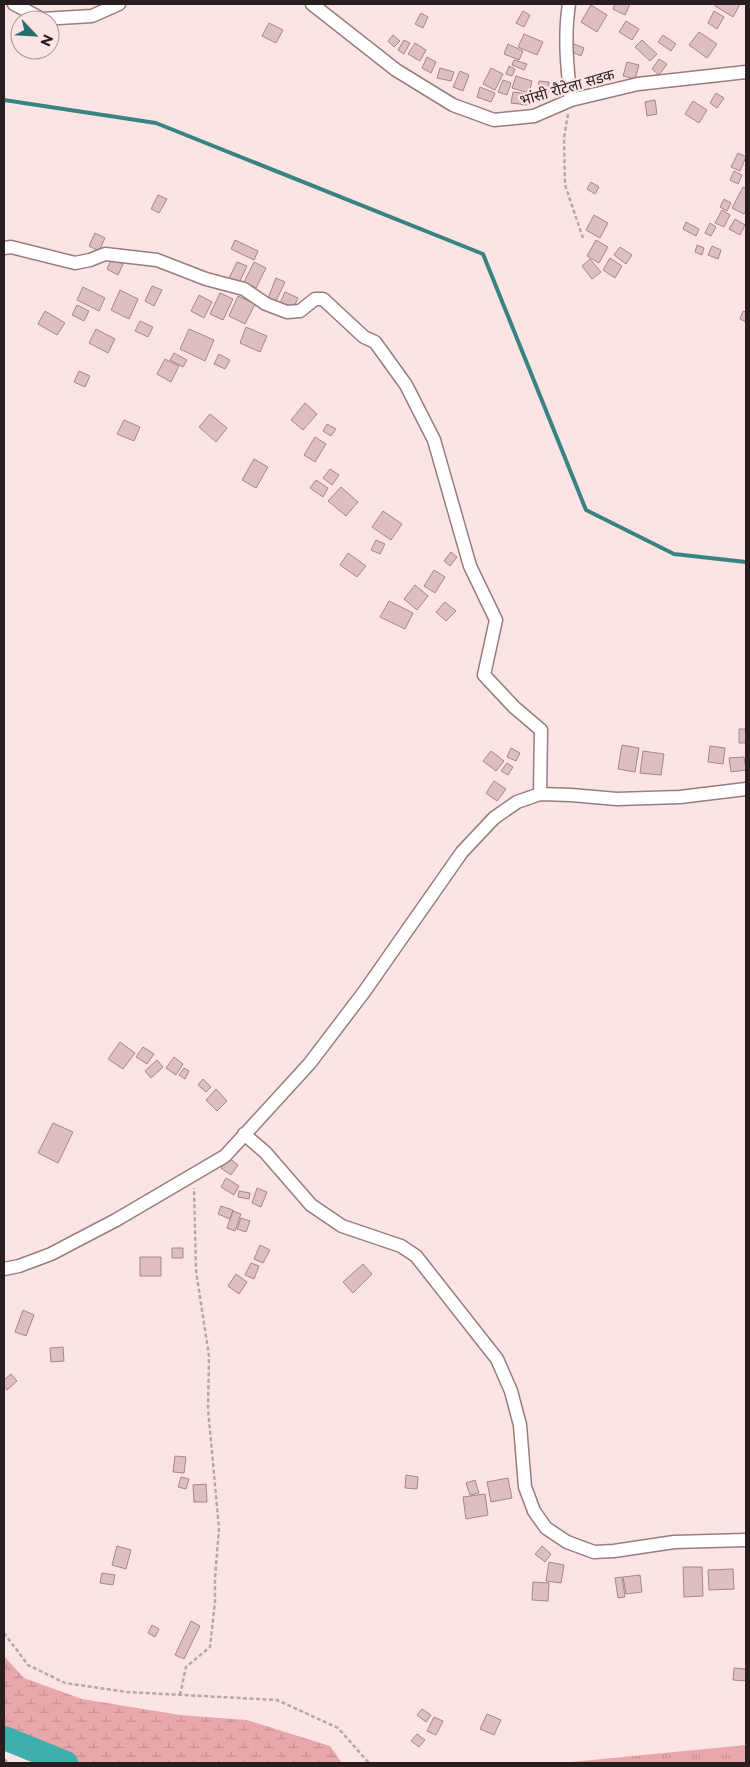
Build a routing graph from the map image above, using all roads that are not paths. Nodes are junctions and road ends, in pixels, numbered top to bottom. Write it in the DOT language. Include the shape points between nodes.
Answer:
graph roads {
  1 [pos="14,4"];
  2 [pos="119,4"];
  3 [pos="312,4"];
  4 [pos="569,4"];
  5 [pos="746,72"];
  6 [pos="570,100"];
  7 [pos="4,248"];
  8 [pos="746,789"];
  9 [pos="540,794"];
  10 [pos="244,1134"];
  11 [pos="4,1269"];
  12 [pos="746,1540"];
  1 -- 2 [label="street" via="42,19 92,16"];
  3 -- 6 [label="street, भांसी रौटेला सडक" via="396,70 453,105 494,120 534,116"];
  4 -- 6 [label="street" via="566,25"];
  5 -- 6 [label="street, भांसी रौटेला सडक" via="638,84"];
  7 -- 9 [label="street" via="75,263 105,254 157,260 206,279 244,289 266,304 287,312 300,311 315,299 323,299 364,337 375,342 406,385 434,440 470,566 496,620 484,675 541,730"];
  8 -- 9 [label="street" via="680,797 617,799"];
  9 -- 10 [label="street" via="517,802 494,818 462,852 310,1063"];
  10 -- 11 [label="street" via="225,1156 116,1220 51,1254"];
  10 -- 12 [label="street" via="319,1210 342,1226 401,1246 416,1256 497,1359 511,1391 520,1425 525,1487 534,1512 546,1528 567,1542 594,1552 674,1542"];
}
